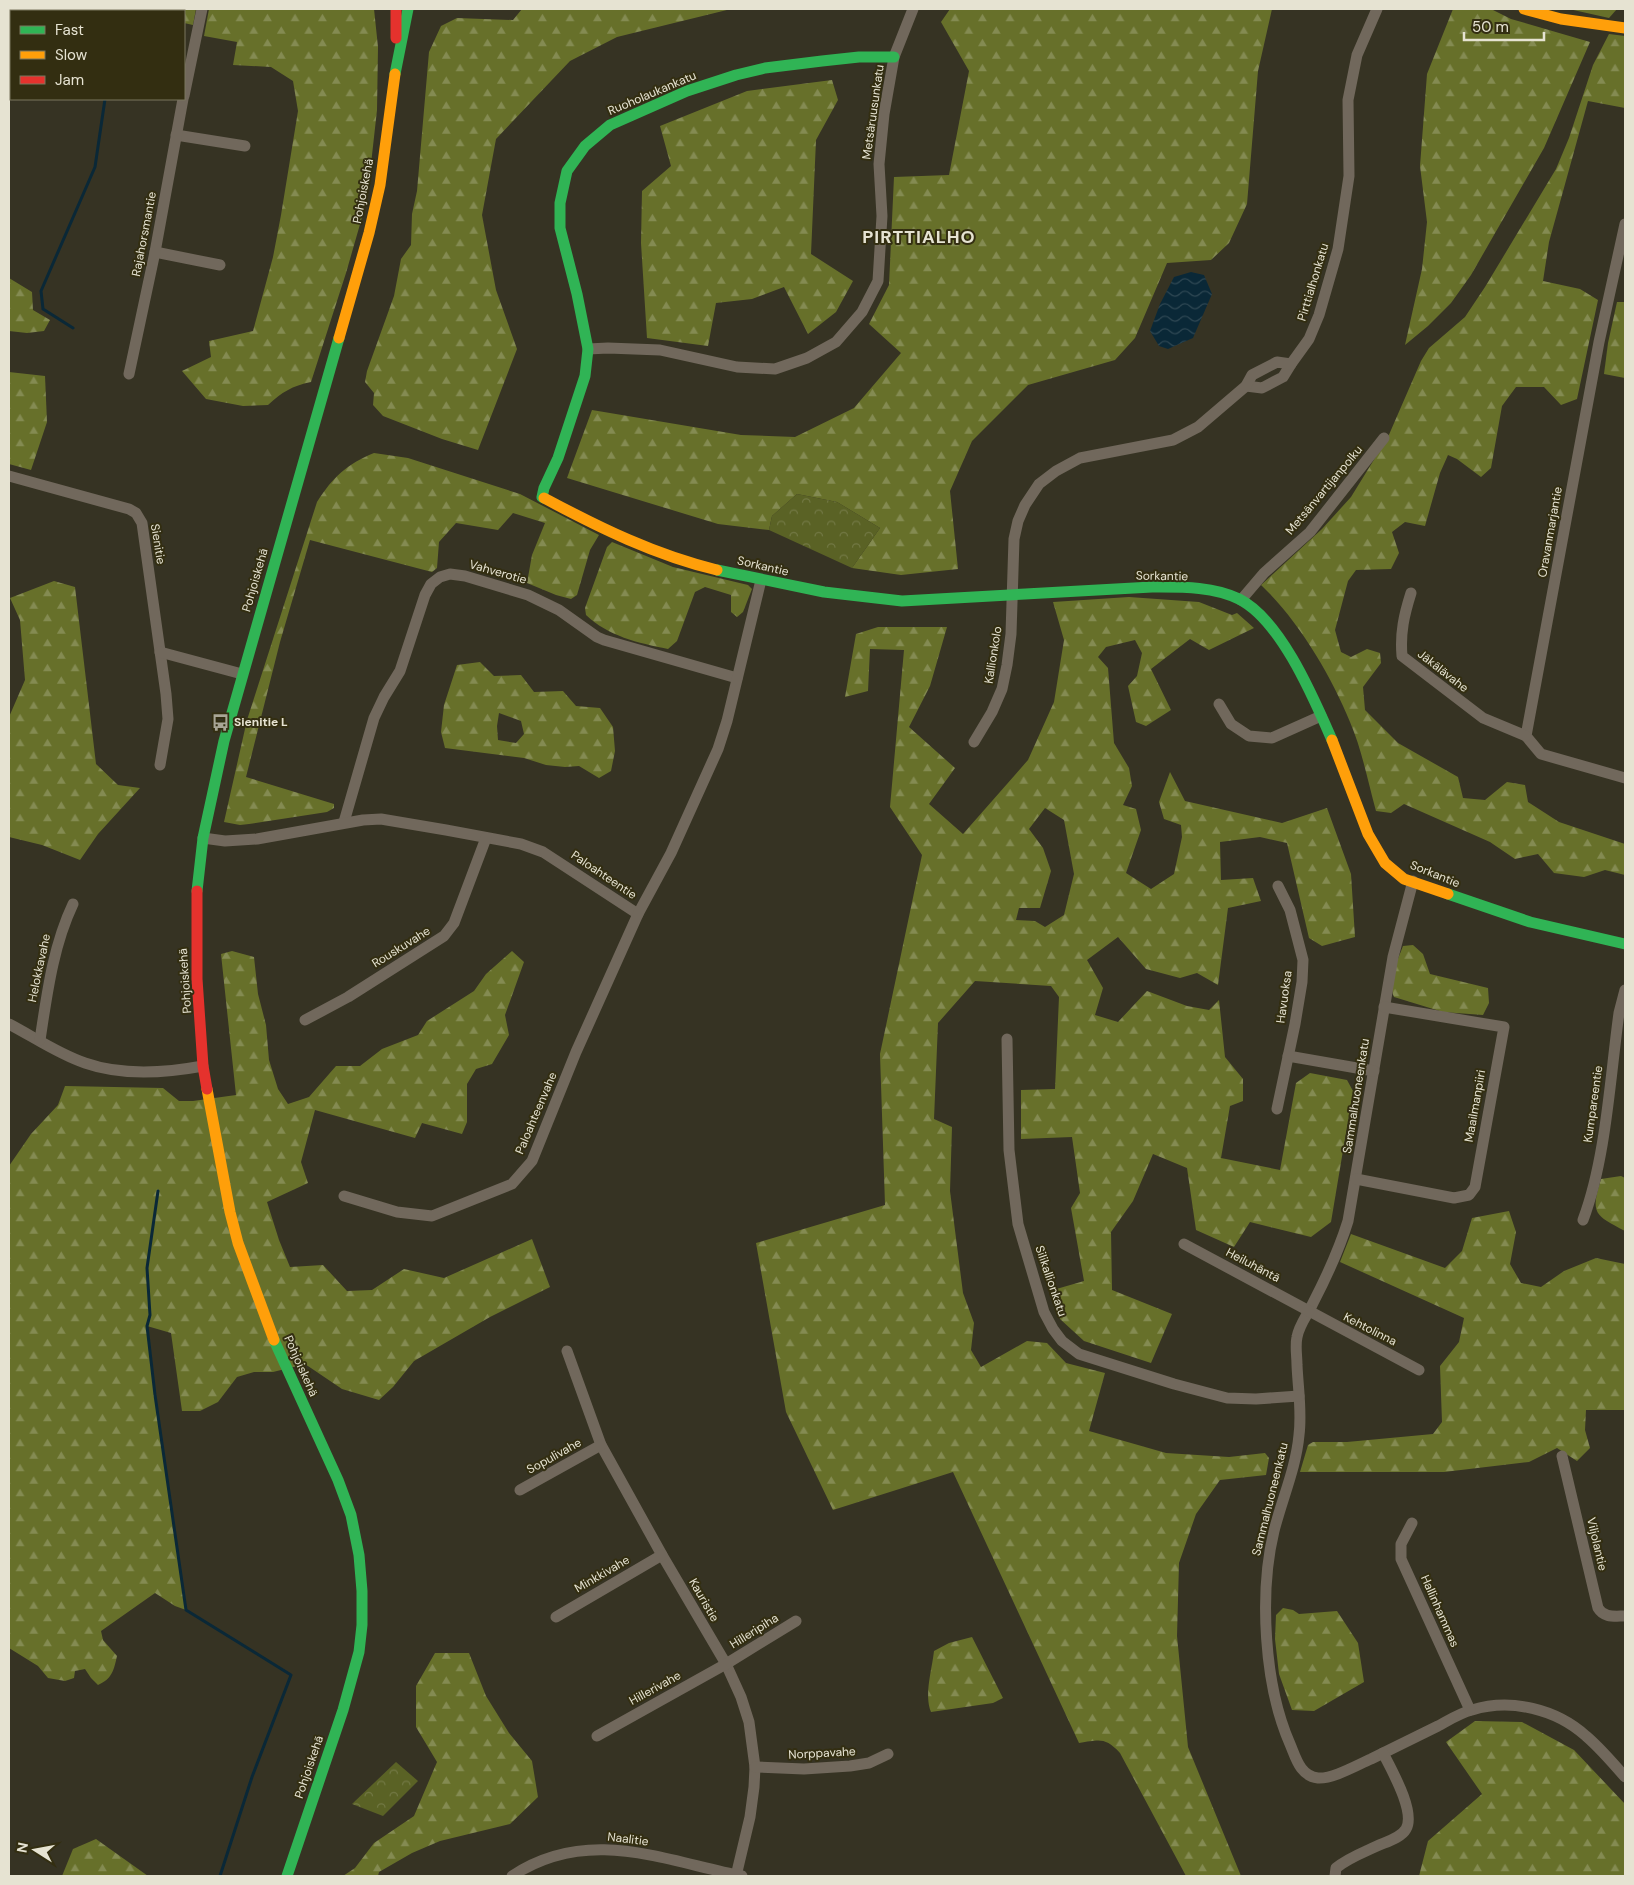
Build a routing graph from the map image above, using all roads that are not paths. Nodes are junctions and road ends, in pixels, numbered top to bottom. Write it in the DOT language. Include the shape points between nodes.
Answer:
graph roads {
  1 [pos="202,9"];
  2 [pos="396,9"];
  3 [pos="408,9"];
  4 [pos="913,9"];
  5 [pos="1377,9"];
  6 [pos="1524,9"];
  7 [pos="1625,28"];
  8 [pos="894,57"];
  9 [pos="396,70"];
  10 [pos="185,88"];
  11 [pos="182,100"];
  12 [pos="176,135"];
  13 [pos="245,146"];
  14 [pos="1625,224"];
  15 [pos="155,252"];
  16 [pos="220,265"];
  17 [pos="588,349"];
  18 [pos="1291,364"];
  19 [pos="129,374"];
  20 [pos="1246,386"];
  21 [pos="1384,438"];
  22 [pos="9,476"];
  23 [pos="542,497"];
  24 [pos="761,580"];
  25 [pos="1411,593"];
  26 [pos="1013,596"];
  27 [pos="1241,600"];
  28 [pos="160,652"];
  29 [pos="242,674"];
  30 [pos="737,678"];
  31 [pos="1219,704"];
  32 [pos="1321,716"];
  33 [pos="1526,736"];
  34 [pos="974,742"];
  35 [pos="160,765"];
  36 [pos="1625,778"];
  37 [pos="344,822"];
  38 [pos="203,838"];
  39 [pos="486,838"];
  40 [pos="1414,882"];
  41 [pos="1278,886"];
  42 [pos="73,904"];
  43 [pos="638,914"];
  44 [pos="1625,944"];
  45 [pos="1625,990"];
  46 [pos="1384,1007"];
  47 [pos="305,1020"];
  48 [pos="9,1024"];
  49 [pos="1006,1039"];
  50 [pos="40,1040"];
  51 [pos="1288,1056"];
  52 [pos="204,1066"];
  53 [pos="1374,1071"];
  54 [pos="1277,1109"];
  55 [pos="1356,1179"];
  56 [pos="344,1196"];
  57 [pos="1583,1220"];
  58 [pos="1184,1244"];
  59 [pos="1309,1312"];
  60 [pos="567,1351"];
  61 [pos="1419,1370"];
  62 [pos="1299,1396"];
  63 [pos="601,1445"];
  64 [pos="1562,1456"];
  65 [pos="520,1490"];
  66 [pos="1412,1523"];
  67 [pos="662,1555"];
  68 [pos="1625,1616"];
  69 [pos="556,1617"];
  70 [pos="796,1621"];
  71 [pos="726,1664"];
  72 [pos="1470,1710"];
  73 [pos="597,1736"];
  74 [pos="1383,1753"];
  75 [pos="888,1754"];
  76 [pos="755,1767"];
  77 [pos="1625,1777"];
  78 [pos="287,1876"];
  79 [pos="512,1876"];
  80 [pos="738,1876"];
  81 [pos="1335,1876"];
  1 -- 10 [label="street, Rajahorsmantie"];
  2 -- 9 [label="main road, Pohjoiskehä"];
  3 -- 9 [label="main road, Pohjoiskehä"];
  4 -- 8 [label="street, Metsäruusunkatu"];
  5 -- 18 [label="street, Pirttialhonkatu" via="1357,55 1348,100 1349,176 1338,249 1319,315 1309,339"];
  6 -- 7 [label="main road" via="1561,19"];
  8 -- 17 [label="main road, Ruoholaukankatu" via="822,61 736,75 610,125 585,146 567,171 560,203 560,228"];
  8 -- 17 [label="street, Metsäruusunkatu" via="879,164 882,216 878,280 862,312 836,342 807,358 775,369 737,367 660,350"];
  9 -- 29 [label="main road, Pohjoiskehä" via="380,185 369,233"];
  11 -- 12 [label="street, Rajahorsmantie"];
  12 -- 13 [label="street"];
  12 -- 15 [label="street, Rajahorsmantie"];
  14 -- 33 [label="street, Oravanmarjantie" via="1595,361"];
  15 -- 16 [label="street"];
  15 -- 19 [label="street, Rajahorsmantie"];
  17 -- 23 [label="main road, Ruoholaukankatu" via="585,376"];
  18 -- 20 [label="street" via="1276,362 1252,375"];
  18 -- 20 [label="street, Pirttialhonkatu" via="1283,377 1262,388"];
  20 -- 26 [label="street" via="1198,427 1173,440 1080,458 1039,484 1018,521 1013,557"];
  21 -- 27 [label="street, Metsänvartijanpolku" via="1310,532 1264,573"];
  22 -- 28 [label="street, Sienitie" via="129,508 136,513 142,523"];
  23 -- 24 [label="main road, Sorkantie" via="603,530 654,552"];
  24 -- 26 [label="main road, Sorkantie" via="867,599 902,601"];
  24 -- 30 [label="street, Paloahteentie"];
  25 -- 33 [label="street, Jäkälävahe" via="1400,638 1402,656 1483,718"];
  26 -- 27 [label="main road, Sorkantie" via="1188,589"];
  26 -- 34 [label="street, Kallionkolo" via="1002,689"];
  27 -- 32 [label="main road, Sorkantie" via="1256,610 1288,652"];
  28 -- 29 [label="street"];
  28 -- 35 [label="street, Sienitie" via="168,719"];
  29 -- 38 [label="main road, Pohjoiskehä"];
  30 -- 37 [label="street, Vahverotie" via="604,640 559,610 528,595 465,576 450,574 440,577 425,595 400,671 374,718"];
  30 -- 43 [label="street, Paloahteentie" via="718,749 671,853"];
  31 -- 32 [label="street" via="1231,724 1249,736 1272,738"];
  32 -- 40 [label="main road, Sorkantie" via="1371,841 1394,872"];
  33 -- 36 [label="street" via="1541,754"];
  37 -- 38 [label="street, Paloahteentie" via="257,839 226,841"];
  37 -- 39 [label="street, Paloahteentie" via="381,819"];
  38 -- 52 [label="main road, Pohjoiskehä" via="196,900 196,935"];
  39 -- 43 [label="street, Paloahteentie" via="543,852"];
  39 -- 47 [label="street, Rouskuvahe" via="454,923 444,936 348,998"];
  40 -- 44 [label="main road, Sorkantie" via="1539,924"];
  40 -- 46 [label="street, Sammalhuoneenkatu" via="1393,957"];
  41 -- 51 [label="street, Havuoksa" via="1290,910 1303,960"];
  42 -- 50 [label="street, Helokkavahe" via="58,943"];
  43 -- 56 [label="street, Paloahteenvahe" via="576,1052 532,1161 512,1184 432,1216 397,1212"];
  45 -- 57 [label="street, Kumpareentie" via="1619,1012 1600,1154"];
  46 -- 53 [label="street, Sammalhuoneenkatu"];
  46 -- 55 [label="street, Maailmanpiiri" via="1504,1027 1475,1187 1469,1195 1454,1198"];
  48 -- 50 [label="street"];
  49 -- 62 [label="street, Silikallionkatu" via="1009,1150 1018,1224 1044,1312 1062,1340 1079,1354 1227,1398"];
  50 -- 52 [label="street" via="85,1063 105,1068 150,1073"];
  51 -- 53 [label="street"];
  51 -- 54 [label="street, Havuoksa"];
  52 -- 78 [label="main road, Pohjoiskehä" via="223,1180 238,1243 274,1339 338,1480 351,1515 360,1555 362,1625 359,1652 343,1710"];
  53 -- 55 [label="street, Sammalhuoneenkatu"];
  55 -- 59 [label="street, Sammalhuoneenkatu" via="1341,1246"];
  58 -- 59 [label="street, Heiluhäntä"];
  59 -- 61 [label="street, Kehtolinna"];
  59 -- 62 [label="street, Sammalhuoneenkatu" via="1297,1335"];
  60 -- 63 [label="street, Kauristie"];
  62 -- 74 [label="street, Sammalhuoneenkatu" via="1298,1447 1274,1532 1267,1584 1267,1639 1278,1705 1296,1760 1310,1776 1332,1776"];
  63 -- 65 [label="street, Sopulivahe"];
  63 -- 67 [label="street, Kauristie"];
  64 -- 68 [label="street, Viljolantie" via="1598,1608 1607,1616"];
  66 -- 72 [label="street, Hallinhammas" via="1401,1544 1401,1559"];
  67 -- 69 [label="street, Minkkivahe"];
  67 -- 71 [label="street, Kauristie"];
  70 -- 71 [label="street, Hilleripiha"];
  71 -- 73 [label="street, Hillerivahe"];
  71 -- 76 [label="street, Kauristie" via="749,1722"];
  72 -- 74 [label="street, Sammalhuoneenkatu"];
  72 -- 77 [label="street, Sammalhuoneenkatu" via="1508,1705 1543,1711 1568,1722 1586,1735"];
  74 -- 81 [label="street" via="1407,1806 1409,1819 1406,1829 1394,1839 1346,1860 1336,1868"];
  75 -- 76 [label="street, Norppavahe" via="869,1763 850,1766 804,1769"];
  76 -- 80 [label="street, Kauristie" via="750,1817"];
  79 -- 80 [label="street, Naalitie" via="561,1854 594,1849 628,1850"];
}
